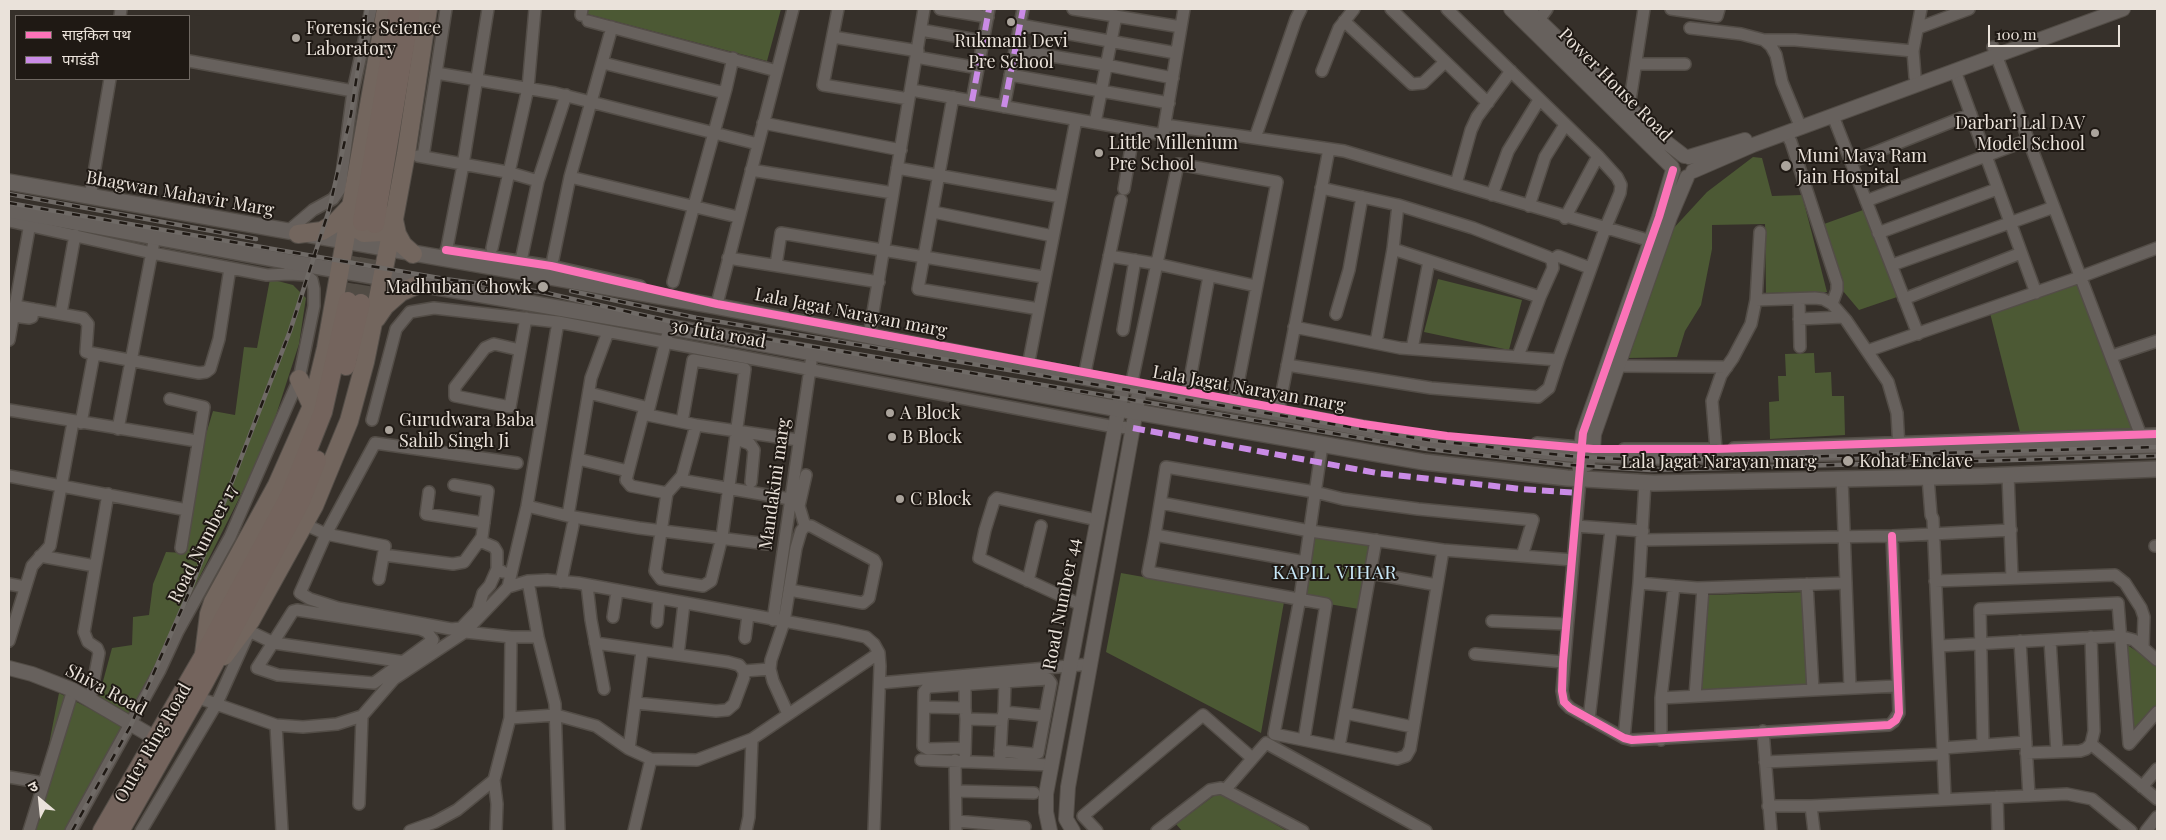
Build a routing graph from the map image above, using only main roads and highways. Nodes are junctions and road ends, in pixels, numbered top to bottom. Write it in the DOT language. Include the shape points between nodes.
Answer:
graph roads {
  1 [pos="386,9"];
  2 [pos="398,9"];
  3 [pos="411,9"];
  4 [pos="428,9"];
  5 [pos="417,77"];
  6 [pos="9,182"];
  7 [pos="352,206"];
  8 [pos="9,210"];
  9 [pos="394,219"];
  10 [pos="292,233"];
  11 [pos="345,242"];
  12 [pos="387,249"];
  13 [pos="413,254"];
  14 [pos="340,270"];
  15 [pos="382,278"];
  16 [pos="417,285"];
  17 [pos="373,324"];
  18 [pos="299,379"];
  19 [pos="312,406"];
  20 [pos="2147,442"];
  21 [pos="2157,469"];
  22 [pos="204,655"];
  23 [pos="200,690"];
  24 [pos="102,831"];
  25 [pos="120,831"];
  1 -- 7 [label="main road"];
  2 -- 3 [label="highway" via="369,223"];
  4 -- 5 [label="main road"];
  5 -- 7 [label="main road" via="410,100 393,203 383,232 358,230 354,226"];
  5 -- 9 [label="main road" via="415,155"];
  6 -- 10 [label="main road, Bhagwan Mahavir Marg"];
  7 -- 10 [label="main road" via="335,223 322,230"];
  7 -- 11 [label="main road"];
  8 -- 14 [label="main road" via="31,219 155,236 290,268"];
  9 -- 12 [label="main road"];
  9 -- 13 [label="main road" via="400,239"];
  10 -- 11 [label="main road, Bhagwan Mahavir Marg"];
  11 -- 12 [label="main road, Lala Jagat Narayan marg"];
  11 -- 14 [label="main road"];
  12 -- 13 [label="main road, Lala Jagat Narayan marg"];
  12 -- 15 [label="main road"];
  13 -- 20 [label="main road, Lala Jagat Narayan marg" via="446,255 1430,440 1660,457 1716,452"];
  14 -- 15 [label="main road, Lala Jagat Narayan marg"];
  14 -- 19 [label="main road"];
  15 -- 16 [label="main road, Lala Jagat Narayan marg"];
  15 -- 17 [label="main road"];
  16 -- 17 [label="main road" via="401,292 385,306"];
  16 -- 21 [label="main road, Lala Jagat Narayan marg" via="1322,445 1424,462 1580,479 1645,482 1842,479"];
  17 -- 23 [label="main road" via="348,421 314,506 250,626"];
  18 -- 19 [label="main road"];
  19 -- 22 [label="main road" via="277,485 213,602"];
  22 -- 23 [label="highway, Outer Ring Road" via="290,495 323,412 354,302 334,416 301,501"];
  22 -- 24 [label="highway, Outer Ring Road"];
  23 -- 25 [label="highway, Outer Ring Road"];
}
